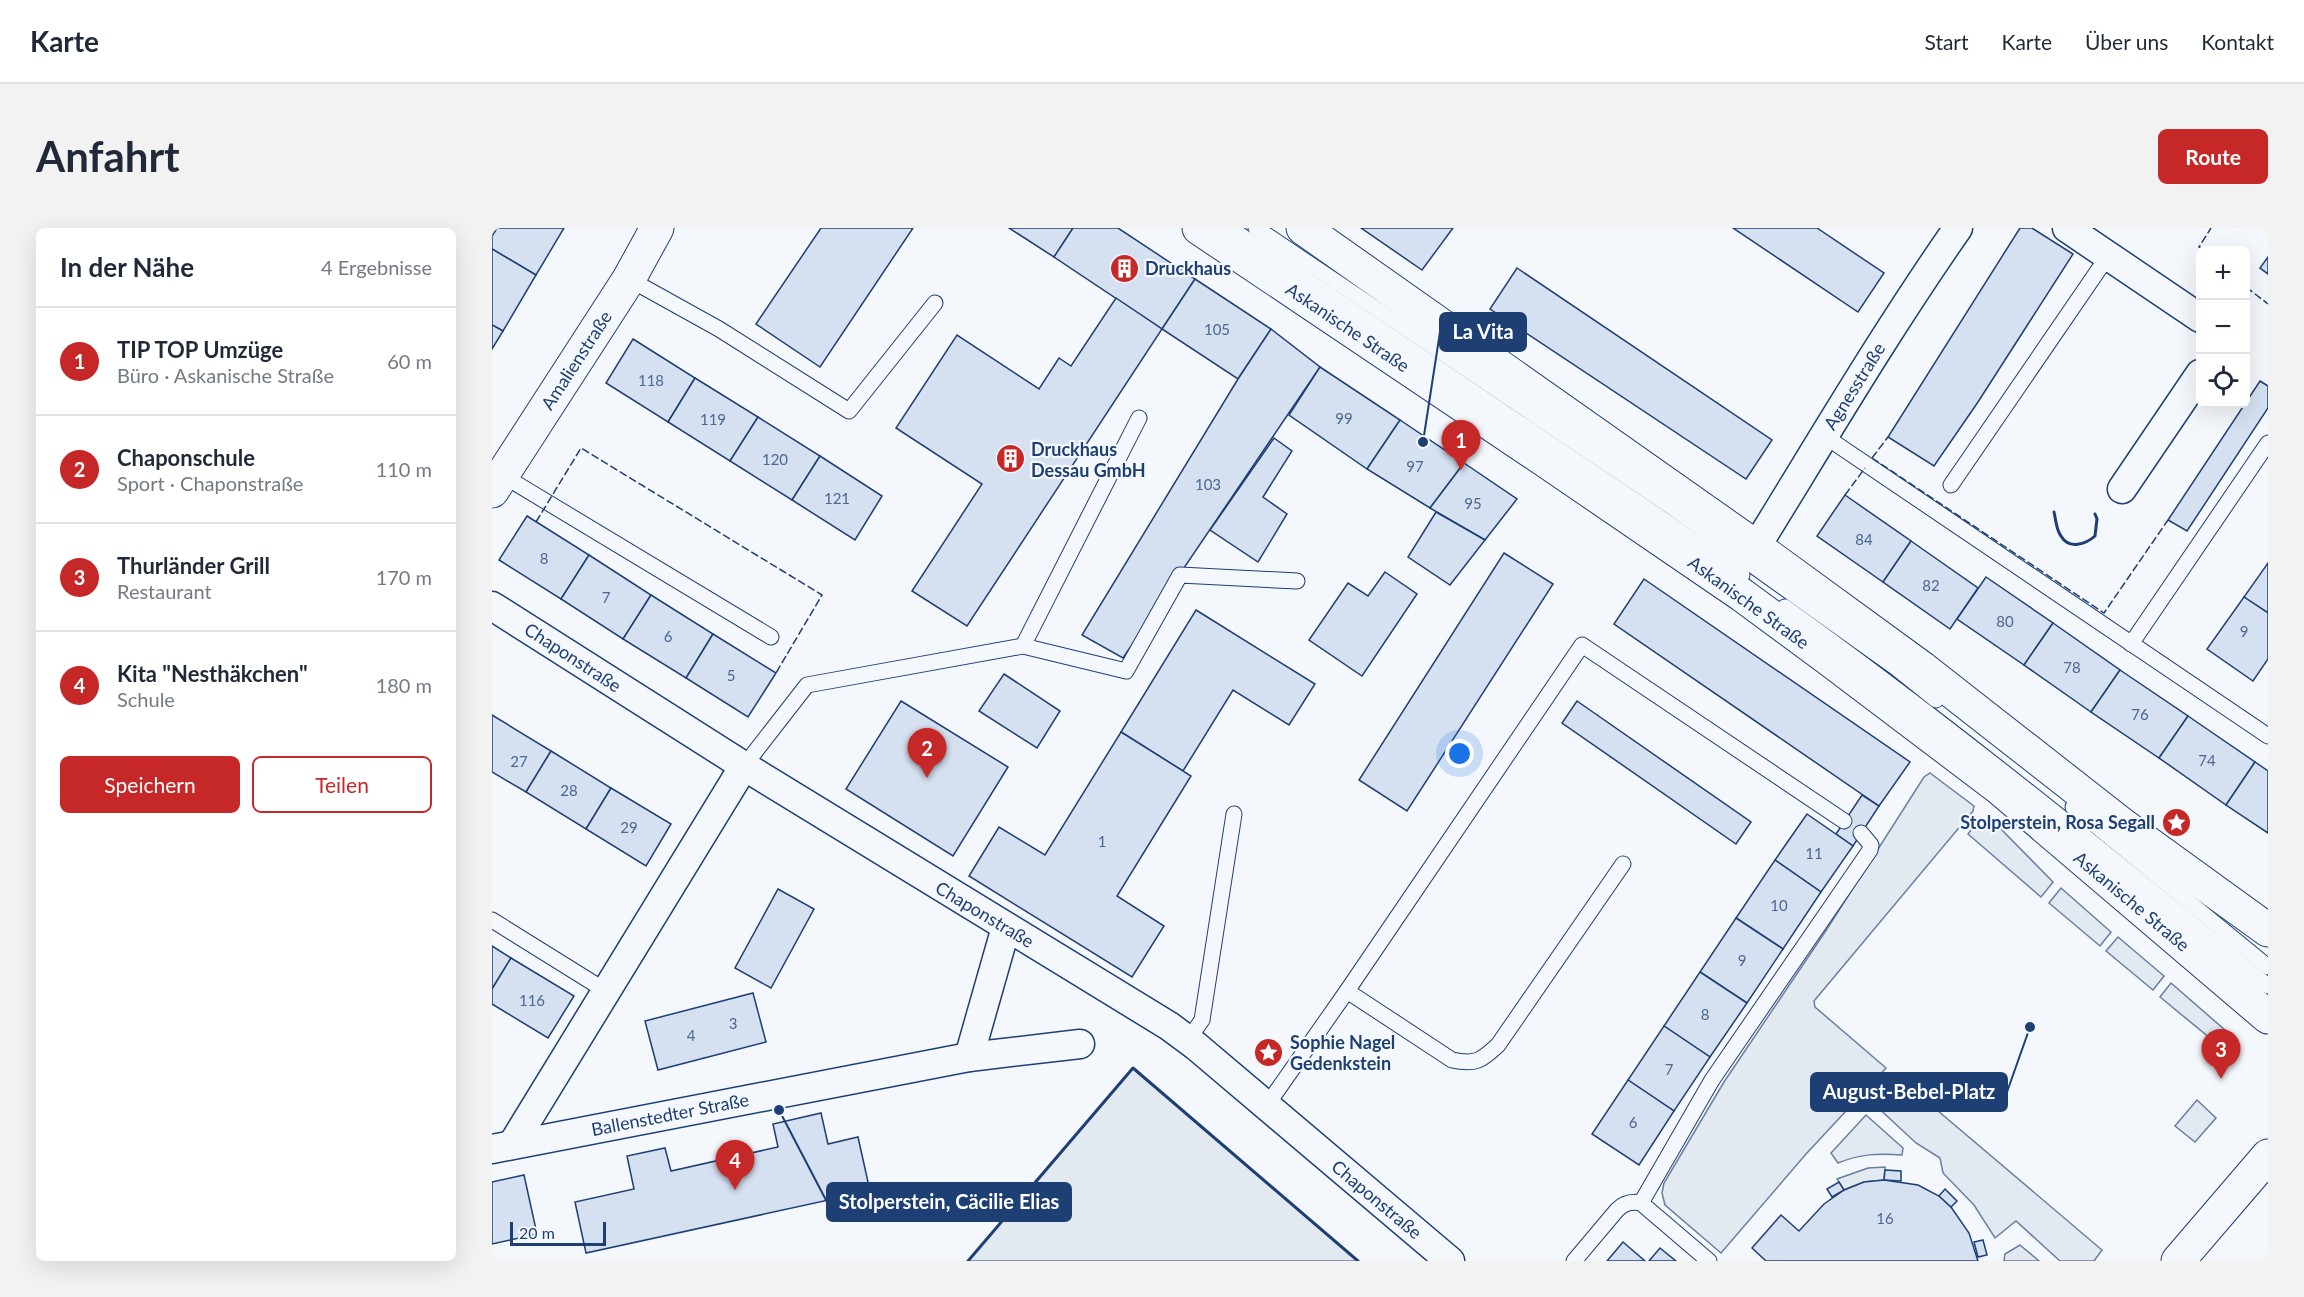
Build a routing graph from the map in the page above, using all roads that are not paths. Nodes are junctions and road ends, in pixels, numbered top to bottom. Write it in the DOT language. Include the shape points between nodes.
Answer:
graph roads {
  1 [pos="657,228"];
  2 [pos="1199,228"];
  3 [pos="1230,228"];
  4 [pos="1256,228"];
  5 [pos="1303,228"];
  6 [pos="1958,228"];
  7 [pos="2067,228"];
  8 [pos="2108,256"];
  9 [pos="629,279"];
  10 [pos="935,303"];
  11 [pos="2196,315"];
  12 [pos="2196,380"];
  13 [pos="1139,418"];
  14 [pos="1823,435"];
  15 [pos="2268,443"];
  16 [pos="497,483"];
  17 [pos="1951,485"];
  18 [pos="2122,489"];
  19 [pos="1756,547"];
  20 [pos="1297,581"];
  21 [pos="492,606"];
  22 [pos="771,637"];
  23 [pos="2131,644"];
  24 [pos="1023,646"];
  25 [pos="1948,709"];
  26 [pos="2268,736"];
  27 [pos="744,766"];
  28 [pos="2065,800"];
  29 [pos="1234,813"];
  30 [pos="1844,821"];
  31 [pos="1861,833"];
  32 [pos="1623,864"];
  33 [pos="492,920"];
  34 [pos="1006,927"];
  35 [pos="2268,930"];
  36 [pos="2268,967"];
  37 [pos="2268,986"];
  38 [pos="606,991"];
  39 [pos="1347,991"];
  40 [pos="2268,1017"];
  41 [pos="1188,1040"];
  42 [pos="1080,1044"];
  43 [pos="969,1057"];
  44 [pos="1266,1105"];
  45 [pos="502,1147"];
  46 [pos="2268,1156"];
  47 [pos="1641,1203"];
  48 [pos="1450,1261"];
  49 [pos="1574,1261"];
  50 [pos="1709,1261"];
  51 [pos="2178,1261"];
  1 -- 9 [label="main road, Amalienstraße"];
  2 -- 40 [label="main road, Askanische Straße" via="1678,551 1839,666 1998,787"];
  3 -- 37 [label="lane" via="1658,516 1876,672 2064,818"];
  4 -- 25 [label="lane" via="1667,504"];
  5 -- 19 [label="main road"];
  6 -- 14 [label="street, Agnesstraße"];
  7 -- 8 [label="street"];
  8 -- 11 [label="street"];
  8 -- 17 [label="lane"];
  9 -- 10 [label="lane" via="719,329 849,411"];
  9 -- 16 [label="main road, Amalienstraße"];
  12 -- 18 [label="street"];
  13 -- 24 [label="lane"];
  14 -- 19 [label="street, Agnesstraße"];
  14 -- 23 [label="lane"];
  15 -- 23 [label="lane"];
  16 -- 22 [label="lane"];
  19 -- 35 [label="main road"];
  20 -- 24 [label="lane" via="1180,575 1126,671"];
  21 -- 27 [label="street, Chaponstraße"];
  23 -- 26 [label="lane"];
  24 -- 27 [label="lane" via="807,685"];
  27 -- 34 [label="street, Chaponstraße"];
  27 -- 38 [label="street, Ballenstedter Straße"];
  28 -- 36 [label="lane"];
  29 -- 41 [label="lane" via="1202,1020"];
  30 -- 39 [label="lane" via="1582,645"];
  31 -- 47 [label="lane" via="1870,850 1712,1080"];
  32 -- 39 [label="lane" via="1498,1045 1483,1059 1467,1063 1452,1059"];
  33 -- 38 [label="lane"];
  34 -- 41 [label="street, Chaponstraße"];
  34 -- 43 [label="street"];
  38 -- 45 [label="street, Ballenstedter Straße"];
  39 -- 44 [label="lane"];
  41 -- 44 [label="street, Chaponstraße"];
  42 -- 43 [label="street, Ballenstedter Straße"];
  43 -- 45 [label="street, Ballenstedter Straße"];
  44 -- 48 [label="street, Chaponstraße"];
  46 -- 51 [label="main road"];
  47 -- 49 [label="lane" via="1633,1202 1617,1210"];
  47 -- 50 [label="lane"];
}
